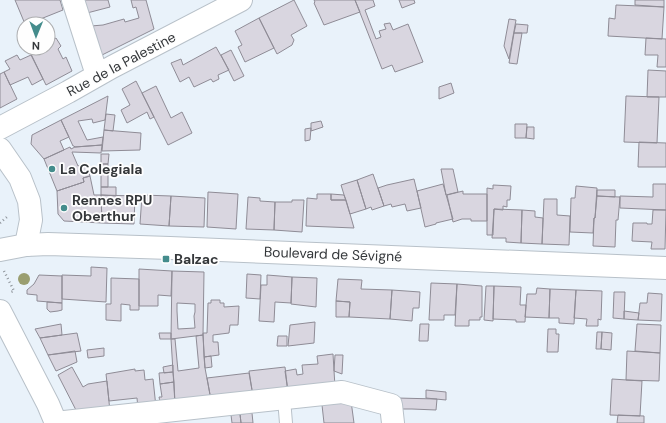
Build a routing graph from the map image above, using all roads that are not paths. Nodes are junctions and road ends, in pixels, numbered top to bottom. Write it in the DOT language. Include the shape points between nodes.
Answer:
graph roads {
  1 [pos="73,0"];
  2 [pos="241,0"];
  3 [pos="96,75"];
  4 [pos="0,128"];
  5 [pos="0,149"];
  6 [pos="26,245"];
  7 [pos="1,259"];
  8 [pos="666,268"];
  9 [pos="3,303"];
  10 [pos="284,398"];
  11 [pos="50,419"];
  12 [pos="286,423"];
  13 [pos="393,423"];
  1 -- 3 [label="street"];
  2 -- 3 [label="street, Rue de la Palestine"];
  3 -- 4 [label="street, Rue de la Palestine"];
  5 -- 6 [label="street" via="20,178 29,201 31,220"];
  6 -- 7 [label="street, Boulevard de Sévigné"];
  6 -- 8 [label="street, Boulevard de Sévigné" via="170,248"];
  9 -- 11 [label="street"];
  10 -- 11 [label="street"];
  10 -- 12 [label="lane"];
  10 -- 13 [label="street" via="342,392 391,405"];
}
